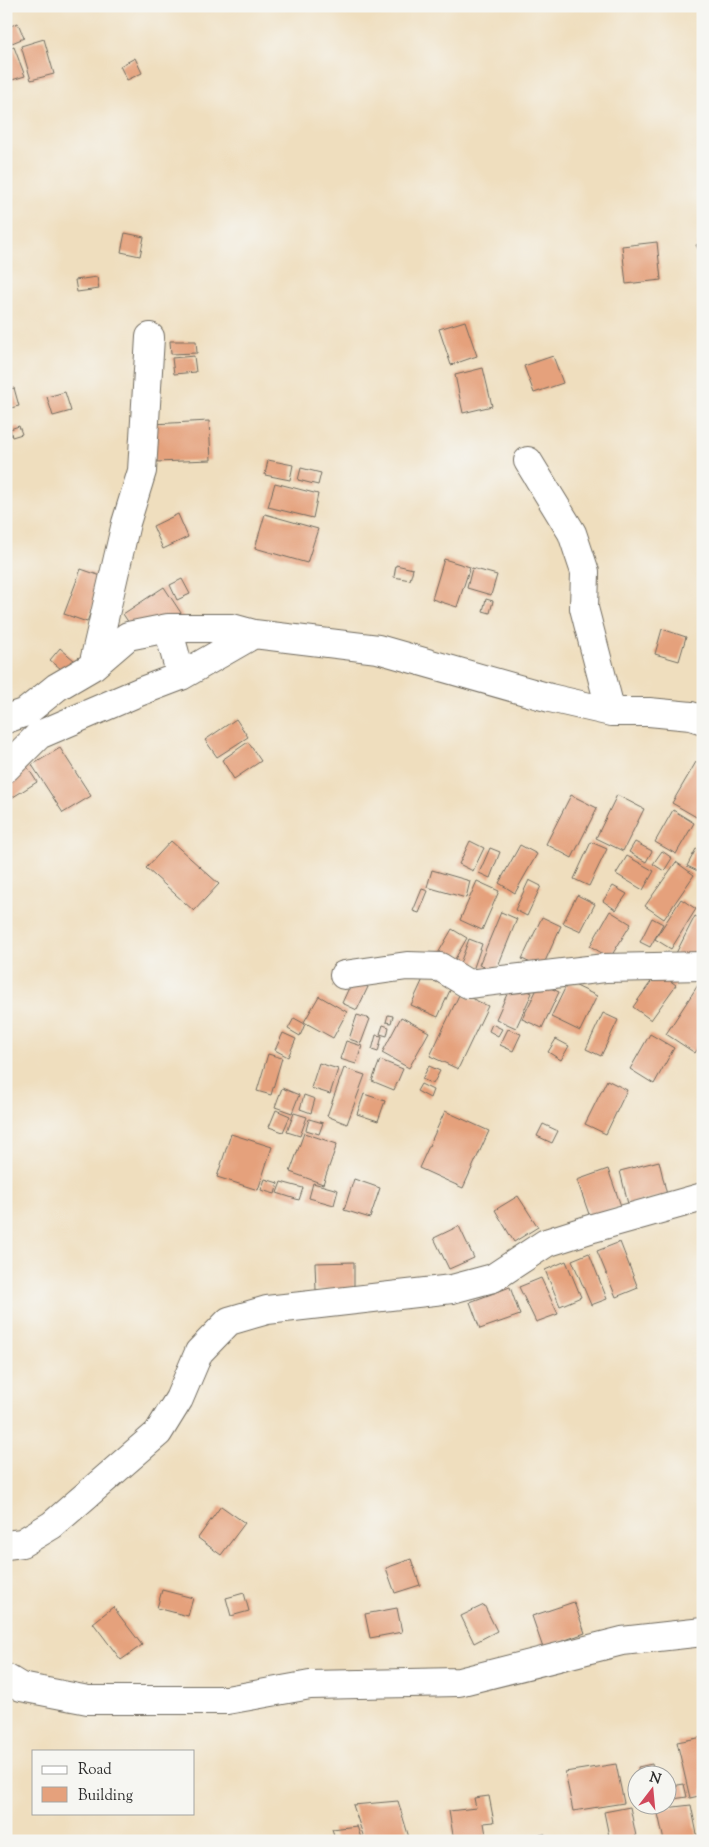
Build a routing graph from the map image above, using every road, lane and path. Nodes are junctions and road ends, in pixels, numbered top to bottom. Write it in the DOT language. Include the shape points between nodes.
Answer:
graph roads {
  1 [pos="150,337"];
  2 [pos="528,461"];
  3 [pos="168,628"];
  4 [pos="254,634"];
  5 [pos="93,666"];
  6 [pos="181,676"];
  7 [pos="611,712"];
  8 [pos="6,718"];
  9 [pos="703,720"];
  10 [pos="6,768"];
  11 [pos="703,966"];
  12 [pos="344,975"];
  13 [pos="703,1197"];
  14 [pos="6,1545"];
  15 [pos="703,1632"];
  16 [pos="6,1678"];
  1 -- 5 [label="street" via="142,471 126,523"];
  2 -- 7 [label="street" via="572,533 585,572 584,608"];
  3 -- 4 [label="street" via="232,628"];
  3 -- 5 [label="street" via="128,636"];
  3 -- 6 [label="street"];
  4 -- 6 [label="street"];
  4 -- 7 [label="street" via="378,648 550,698"];
  5 -- 8 [label="street" via="57,687 26,712"];
  6 -- 10 [label="street" via="39,735"];
  7 -- 9 [label="street" via="649,712"];
  11 -- 12 [label="street" via="605,968 468,984 440,968 407,966"];
  13 -- 14 [label="street" via="546,1243 493,1278 452,1289 266,1310 229,1322 199,1352 179,1399 158,1433 52,1525 22,1543"];
  15 -- 16 [label="street" via="622,1641 459,1682 310,1685 227,1700 88,1700 21,1687"];
}
